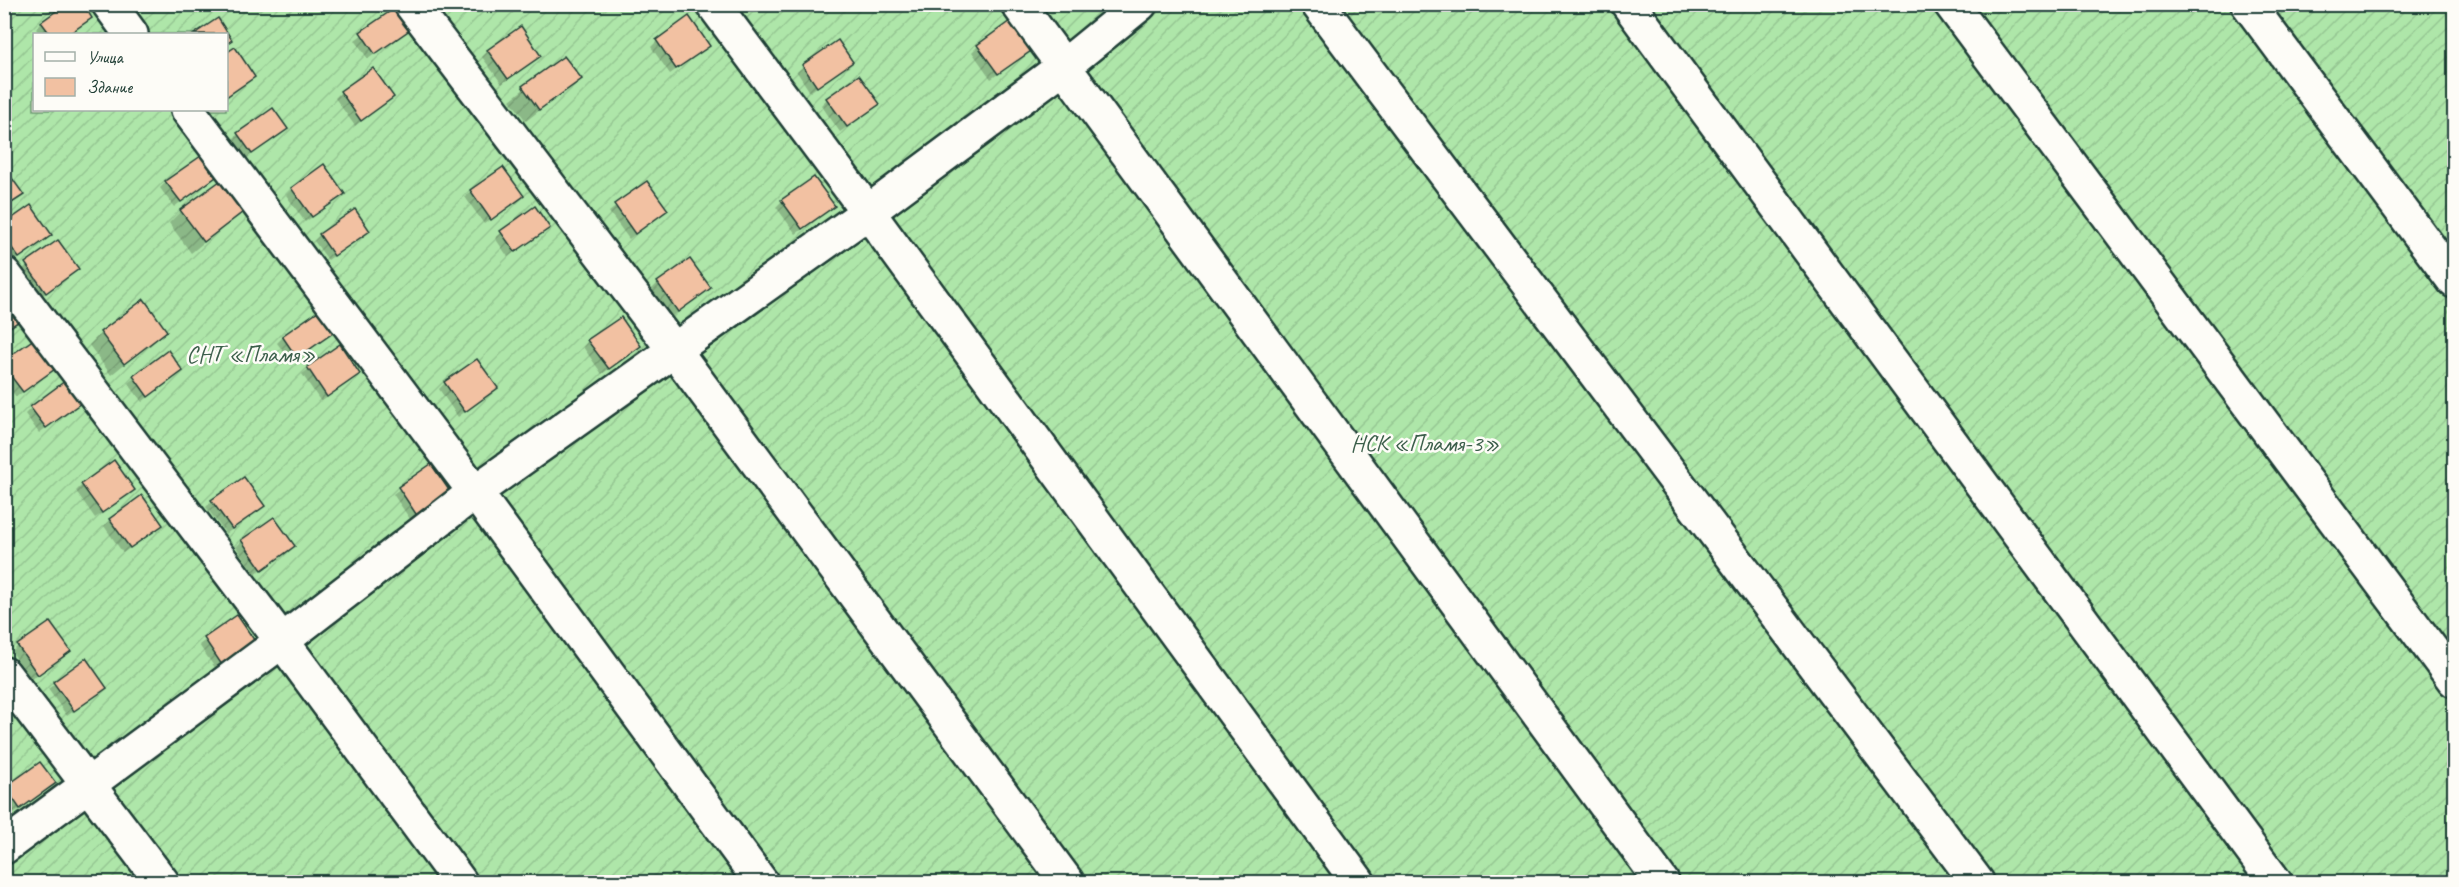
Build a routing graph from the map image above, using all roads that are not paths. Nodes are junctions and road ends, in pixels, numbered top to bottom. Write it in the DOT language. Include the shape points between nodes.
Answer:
graph roads {
  1 [pos="109,4"];
  2 [pos="411,4"];
  3 [pos="713,4"];
  4 [pos="1018,4"];
  5 [pos="1140,4"];
  6 [pos="1318,4"];
  7 [pos="1628,4"];
  8 [pos="1951,4"];
  9 [pos="2248,4"];
  10 [pos="130,33"];
  11 [pos="1064,66"];
  12 [pos="189,111"];
  13 [pos="868,212"];
  14 [pos="4,274"];
  15 [pos="2454,281"];
  16 [pos="675,351"];
  17 [pos="475,492"];
  18 [pos="282,641"];
  19 [pos="4,674"];
  20 [pos="2454,680"];
  21 [pos="88,783"];
  22 [pos="4,847"];
  23 [pos="162,882"];
  24 [pos="460,882"];
  25 [pos="760,882"];
  26 [pos="1067,882"];
  27 [pos="1358,882"];
  28 [pos="1662,882"];
  29 [pos="1977,882"];
  30 [pos="2275,882"];
  1 -- 10 [label="street"];
  2 -- 16 [label="street"];
  3 -- 13 [label="street"];
  4 -- 11 [label="street"];
  5 -- 11 [label="street"];
  6 -- 29 [label="street"];
  7 -- 30 [label="street"];
  8 -- 20 [label="street"];
  9 -- 15 [label="street"];
  11 -- 13 [label="street"];
  11 -- 28 [label="street"];
  12 -- 17 [label="street"];
  13 -- 16 [label="street"];
  13 -- 27 [label="street"];
  14 -- 18 [label="street"];
  16 -- 17 [label="street"];
  16 -- 26 [label="street"];
  17 -- 18 [label="street"];
  17 -- 25 [label="street"];
  18 -- 21 [label="street"];
  18 -- 24 [label="street"];
  19 -- 21 [label="street"];
  21 -- 22 [label="street"];
  21 -- 23 [label="street"];
}
